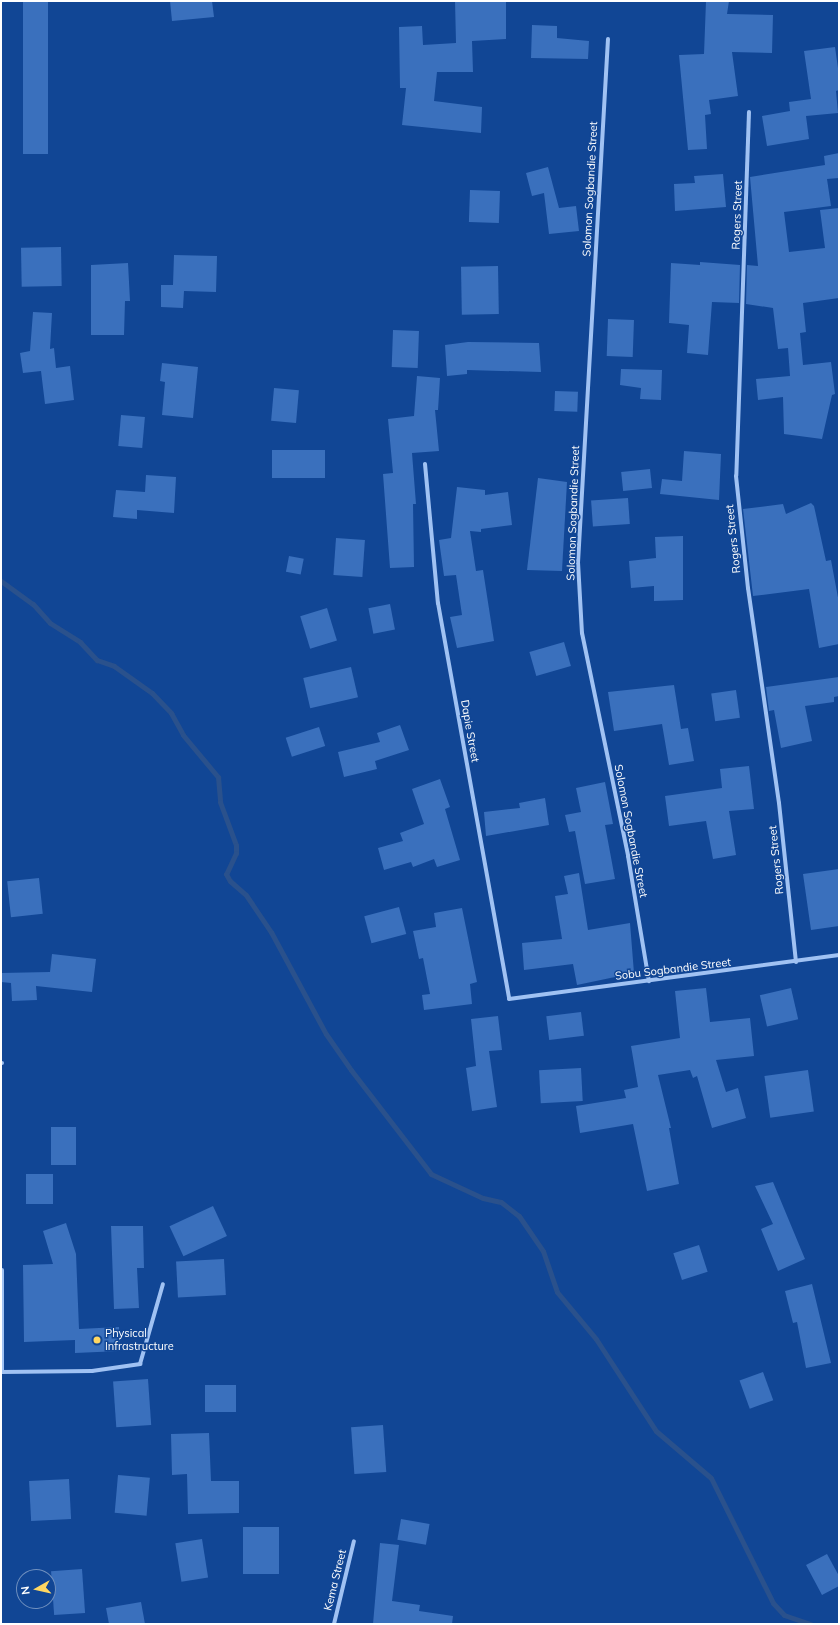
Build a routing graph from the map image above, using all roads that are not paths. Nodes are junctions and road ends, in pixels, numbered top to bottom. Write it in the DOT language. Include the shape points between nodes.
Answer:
graph roads {
  1 [pos="608,39"];
  2 [pos="749,112"];
  3 [pos="425,464"];
  4 [pos="839,955"];
  5 [pos="796,962"];
  6 [pos="649,981"];
  7 [pos="509,999"];
  8 [pos="2,1270"];
  9 [pos="163,1284"];
  10 [pos="2,1372"];
  11 [pos="354,1540"];
  12 [pos="334,1624"];
  1 -- 6 [label="street, Solomon Sogbandie Street" via="578,562 582,633 628,856"];
  2 -- 5 [label="street, Rogers Street" via="736,476 748,588 779,803"];
  3 -- 7 [label="street, Dapie Street" via="438,603"];
  4 -- 5 [label="street, Sobu Sogbandie Street"];
  5 -- 6 [label="street, Sobu Sogbandie Street"];
  6 -- 7 [label="street, Sobu Sogbandie Street"];
  8 -- 10 [label="street"];
  9 -- 10 [label="street" via="140,1364 92,1371"];
  11 -- 12 [label="street, Kema Street"];
}
